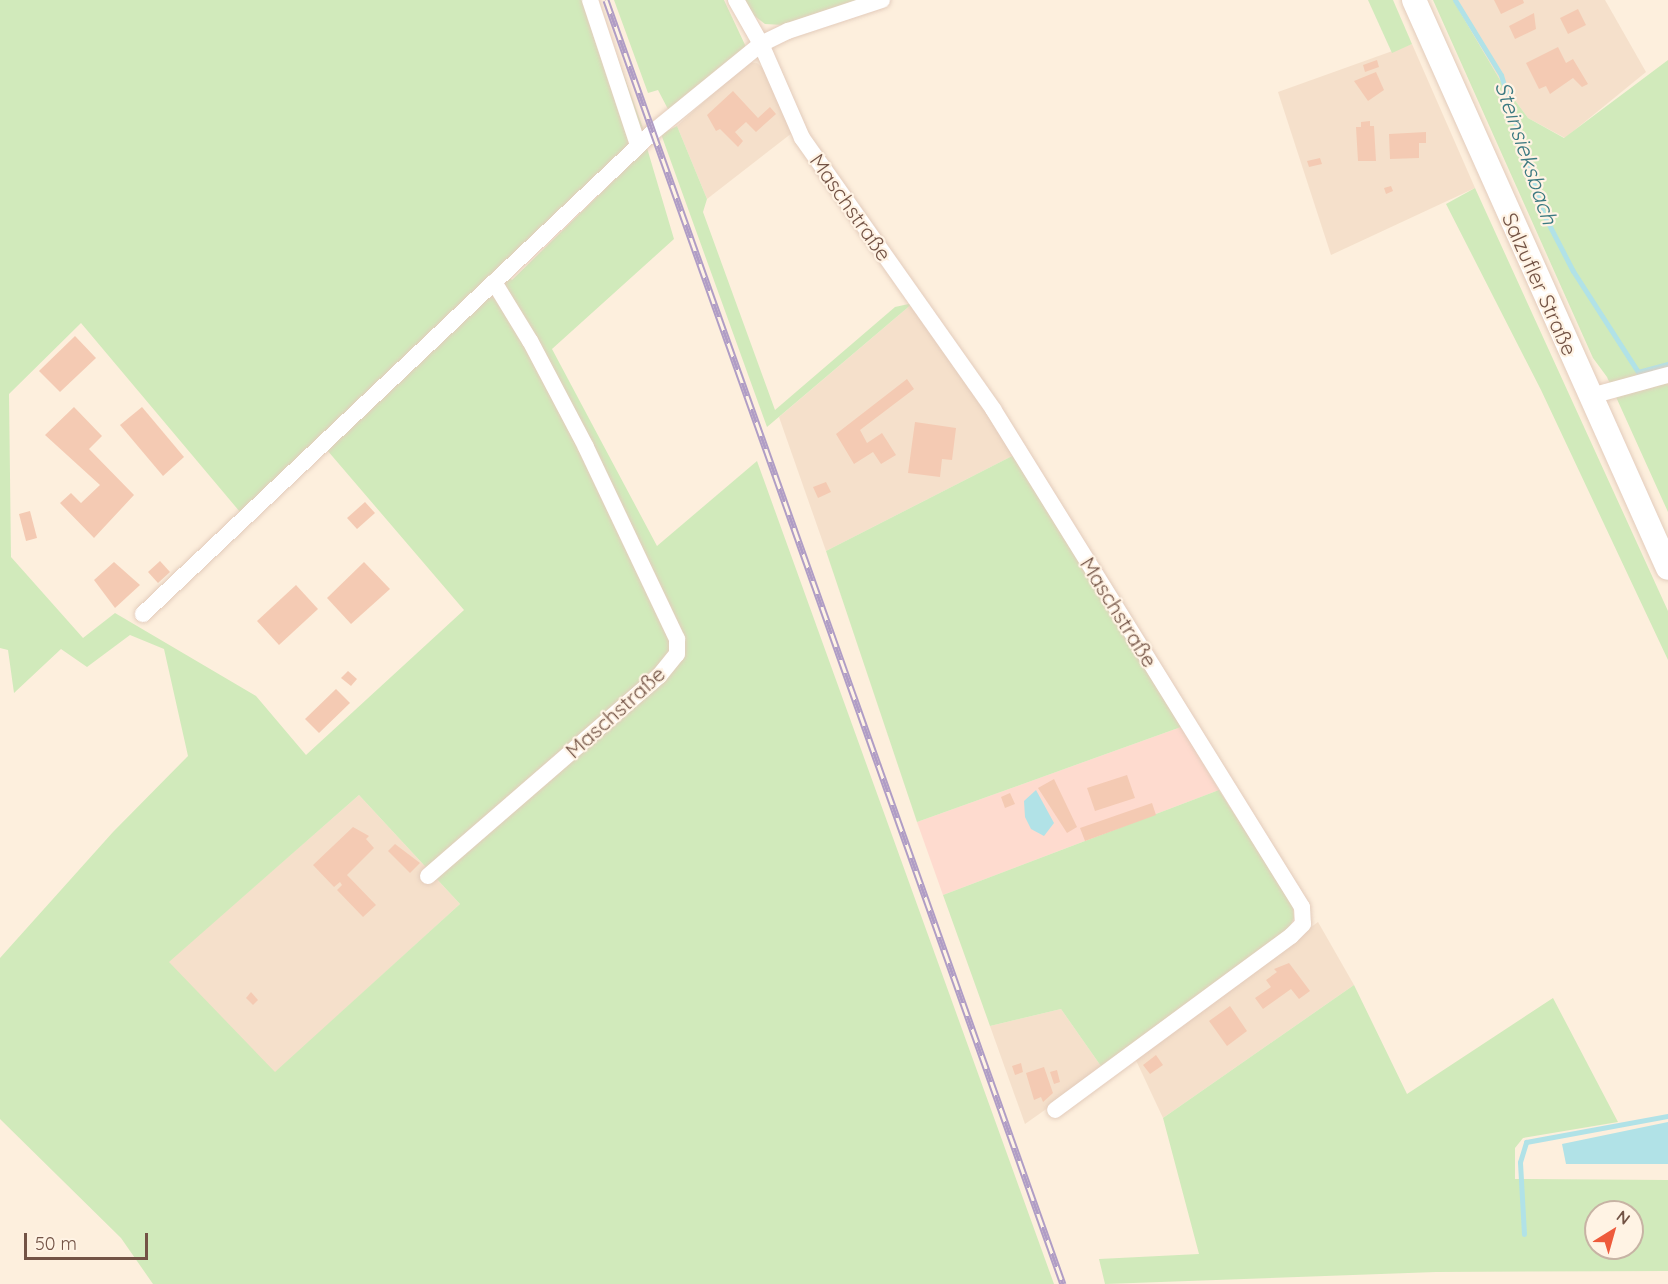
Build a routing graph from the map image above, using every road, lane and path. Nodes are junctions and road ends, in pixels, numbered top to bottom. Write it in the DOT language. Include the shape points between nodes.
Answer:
graph roads {
  1 [pos="591,0"];
  2 [pos="736,0"];
  3 [pos="882,0"];
  4 [pos="1414,0"];
  5 [pos="761,44"];
  6 [pos="638,145"];
  7 [pos="494,282"];
  8 [pos="1668,375"];
  9 [pos="1591,396"];
  10 [pos="1668,568"];
  11 [pos="143,614"];
  12 [pos="428,876"];
  13 [pos="1055,1110"];
  1 -- 6 [label="street"];
  2 -- 5 [label="street, Maschstraße"];
  3 -- 5 [label="street"];
  4 -- 9 [label="main road, Salzufler Straße"];
  5 -- 6 [label="street"];
  5 -- 13 [label="street, Maschstraße" via="802,138 993,409 1302,907 1302,924 1291,936"];
  6 -- 7 [label="street"];
  7 -- 11 [label="street"];
  7 -- 12 [label="street, Maschstraße" via="586,447 677,639 676,654 659,676"];
  8 -- 9 [label="street"];
  9 -- 10 [label="main road, Salzufler Straße"];
}
